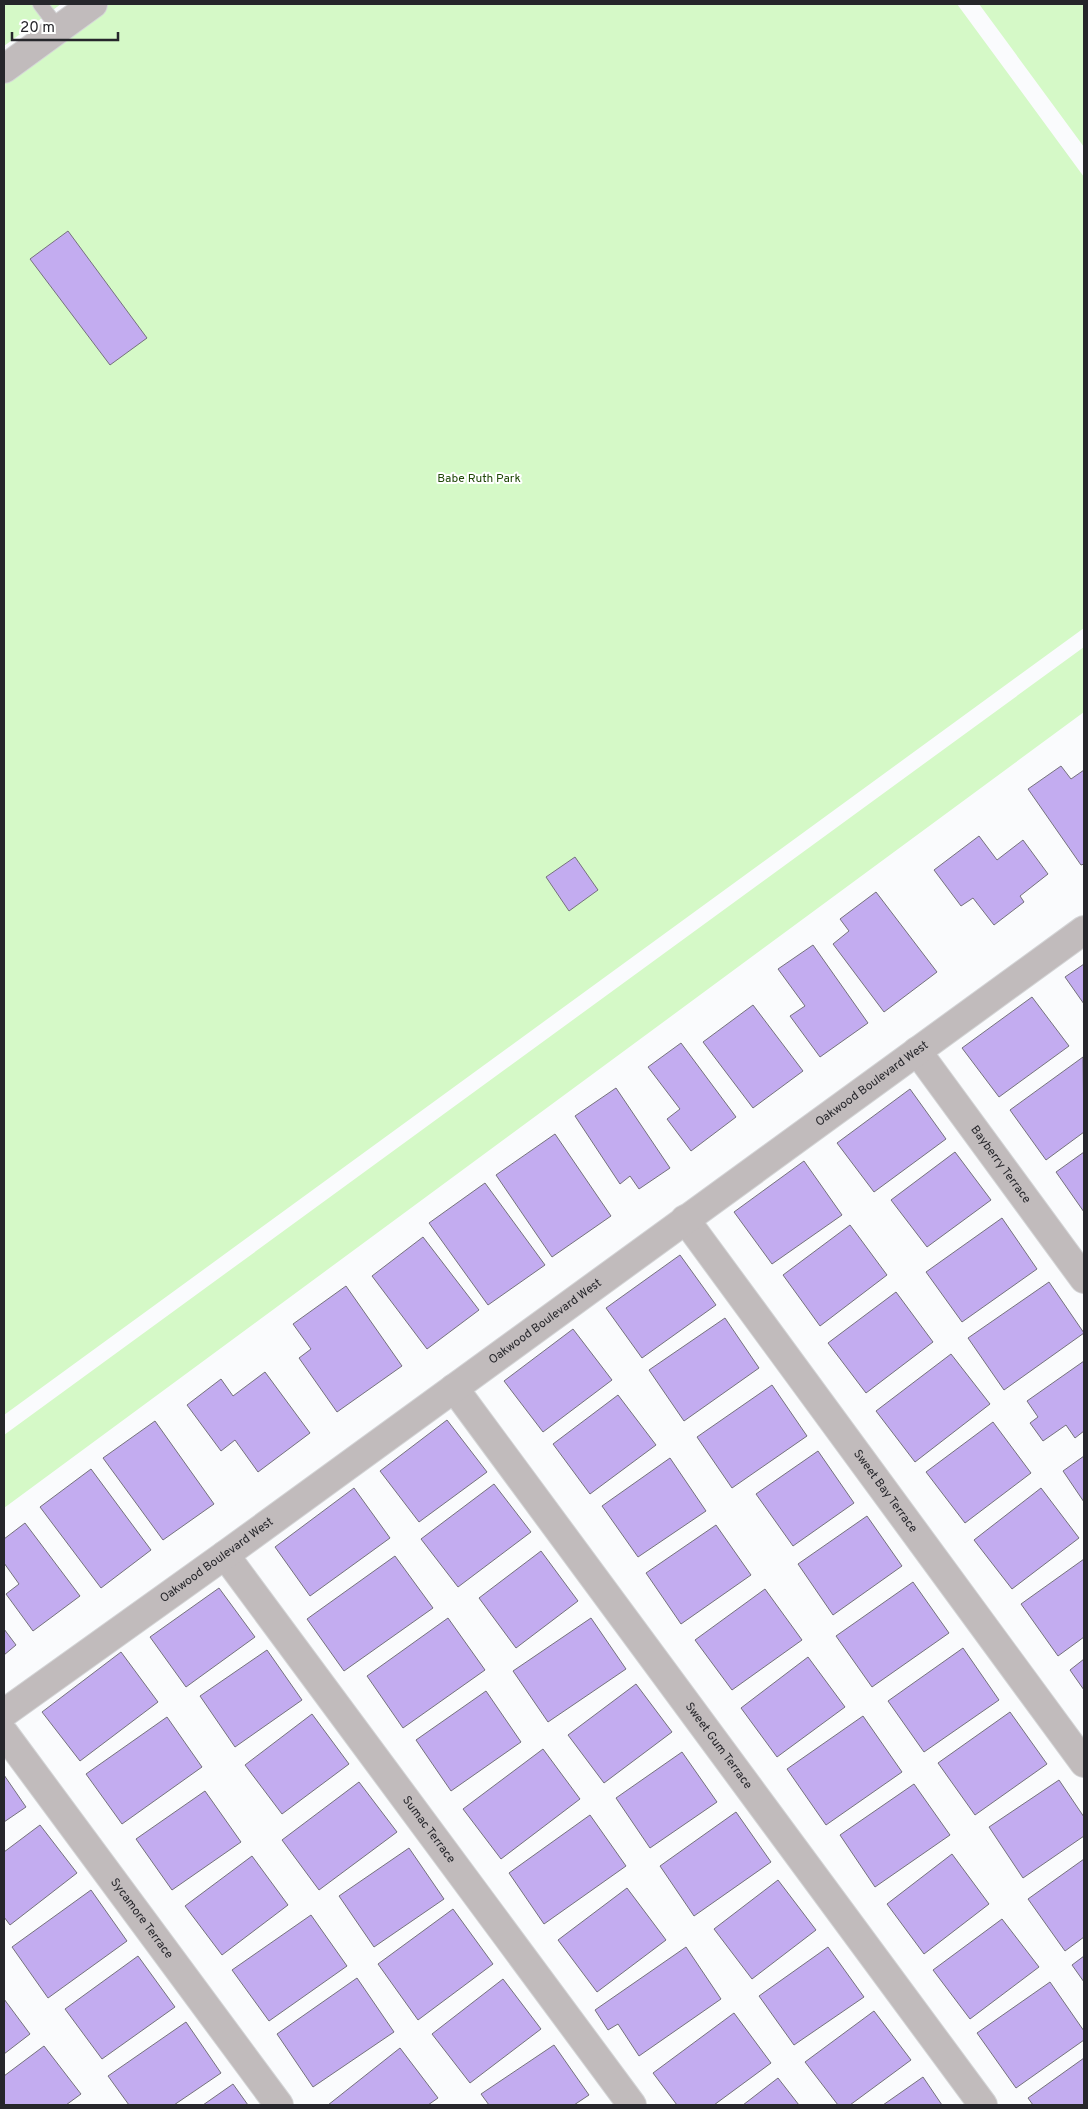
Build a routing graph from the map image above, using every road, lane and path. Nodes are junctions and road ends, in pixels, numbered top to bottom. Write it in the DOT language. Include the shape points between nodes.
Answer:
graph roads {
  1 [pos="40,4"];
  2 [pos="93,4"];
  3 [pos="59,29"];
  4 [pos="4,69"];
  5 [pos="1084,930"];
  6 [pos="917,1051"];
  7 [pos="685,1219"];
  8 [pos="1084,1279"];
  9 [pos="454,1388"];
  10 [pos="225,1555"];
  11 [pos="4,1712"];
  12 [pos="4,1733"];
  13 [pos="1084,1763"];
  14 [pos="279,2105"];
  15 [pos="632,2105"];
  16 [pos="983,2105"];
  1 -- 3 [label="lane"];
  2 -- 3 [label="street"];
  3 -- 4 [label="street"];
  5 -- 6 [label="street, Oakwood Boulevard West"];
  6 -- 7 [label="street, Oakwood Boulevard West"];
  6 -- 8 [label="street, Bayberry Terrace"];
  7 -- 9 [label="street, Oakwood Boulevard West"];
  7 -- 13 [label="street, Sweet Bay Terrace"];
  9 -- 10 [label="street, Oakwood Boulevard West"];
  9 -- 16 [label="street, Sweet Gum Terrace"];
  10 -- 11 [label="street, Oakwood Boulevard West"];
  10 -- 15 [label="street, Sumac Terrace"];
  12 -- 14 [label="street, Sycamore Terrace"];
}
